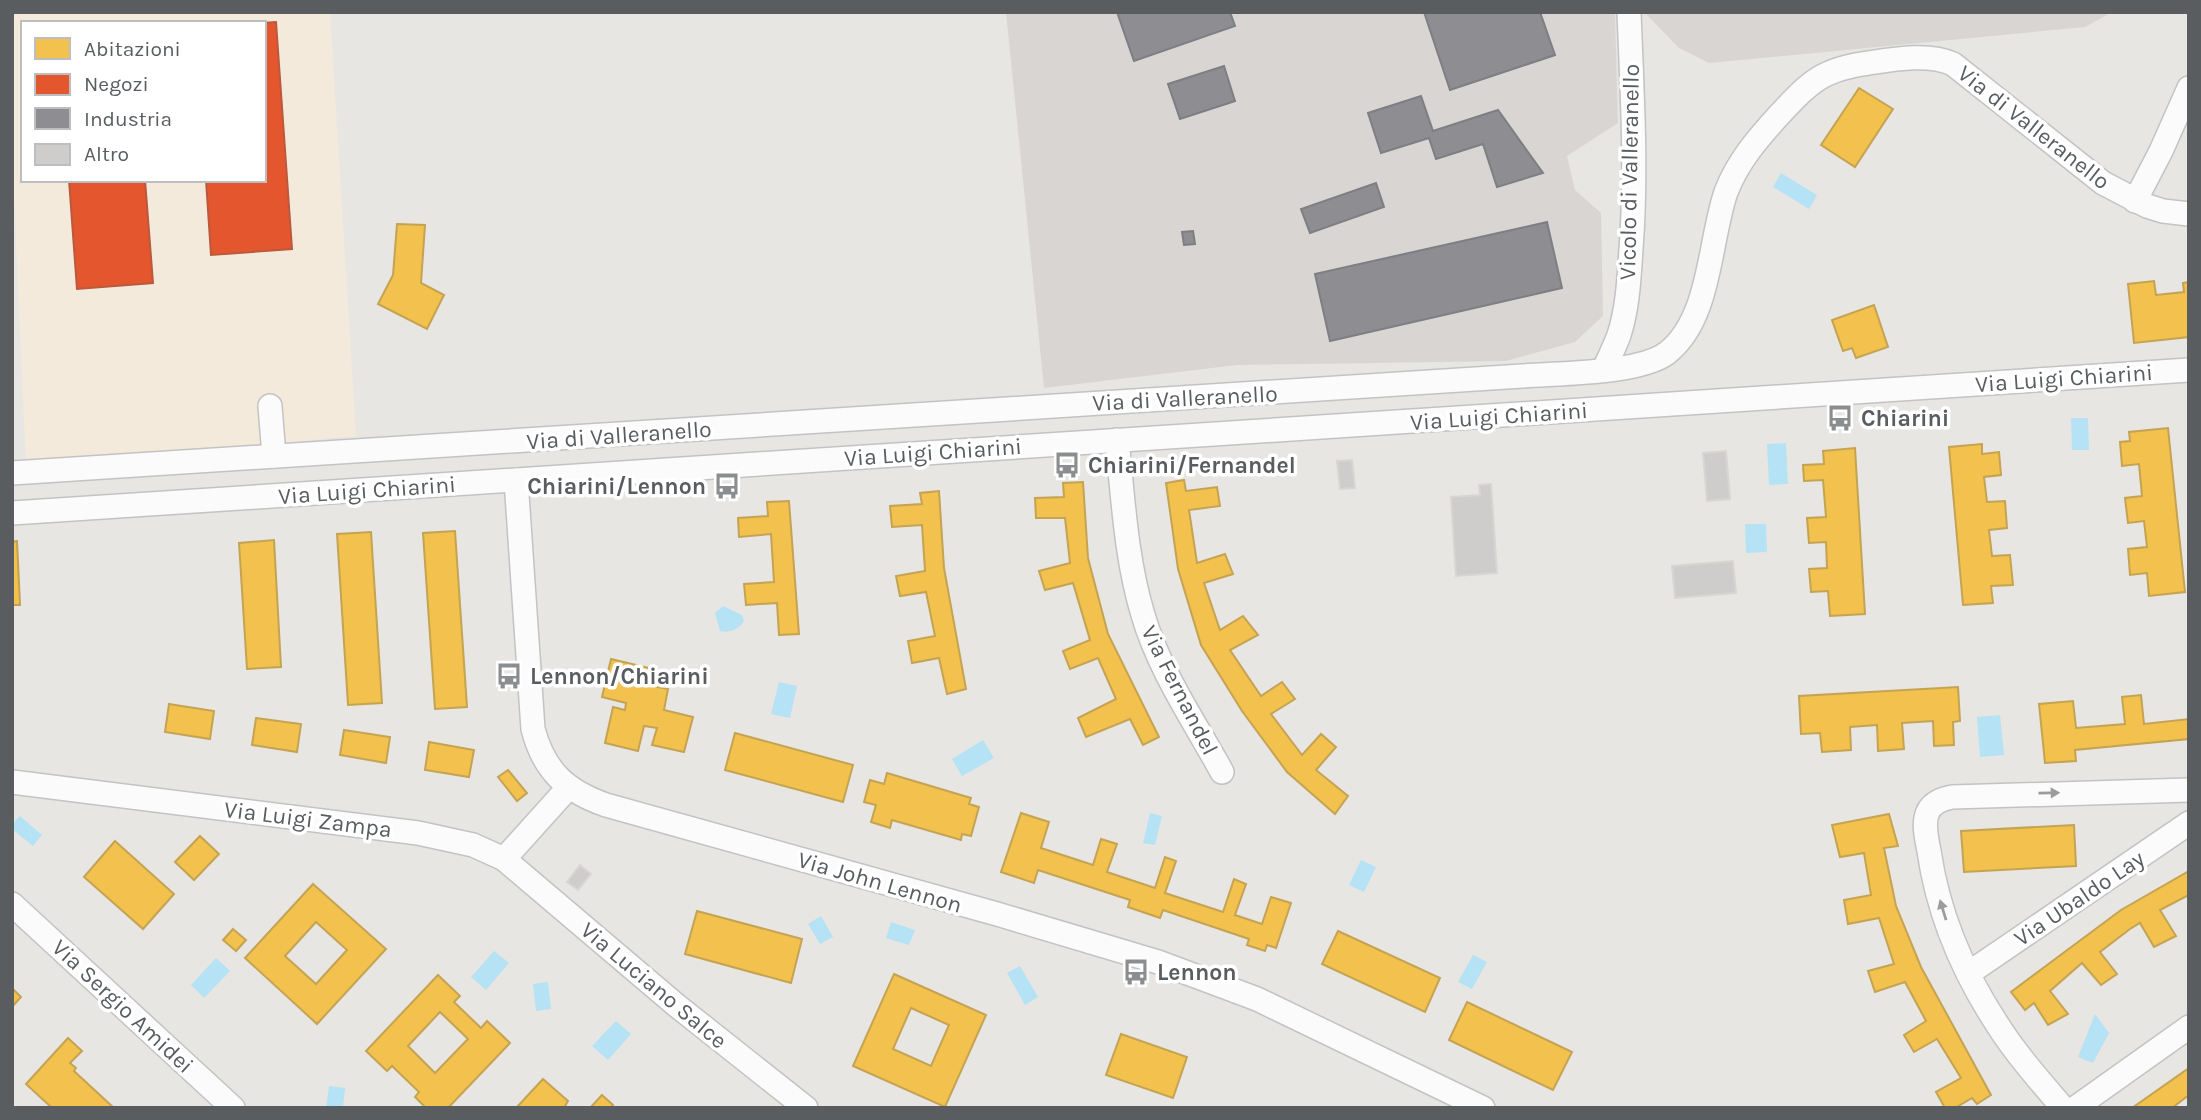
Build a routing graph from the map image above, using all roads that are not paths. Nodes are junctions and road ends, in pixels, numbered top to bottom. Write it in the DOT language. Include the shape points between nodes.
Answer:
graph roads {
  1 [pos="1629,12"];
  2 [pos="2189,88"];
  3 [pos="2134,201"];
  4 [pos="2189,214"];
  5 [pos="1604,369"];
  6 [pos="2189,370"];
  7 [pos="270,406"];
  8 [pos="1117,440"];
  9 [pos="274,456"];
  10 [pos="12,473"];
  11 [pos="516,480"];
  12 [pos="12,513"];
  13 [pos="1222,772"];
  14 [pos="12,782"];
  15 [pos="568,788"];
  16 [pos="2189,790"];
  17 [pos="2189,823"];
  18 [pos="504,859"];
  19 [pos="12,904"];
  20 [pos="1969,973"];
  21 [pos="2189,1027"];
  22 [pos="233,1108"];
  23 [pos="806,1108"];
  24 [pos="1483,1108"];
  25 [pos="2063,1108"];
  26 [pos="2075,1108"];
  1 -- 5 [label="street, Vicolo di Valleranello" via="1634,162 1629,290 1619,334"];
  2 -- 3 [label="street, Via di Valleranello"];
  3 -- 4 [label="street, Via di Valleranello"];
  3 -- 5 [label="street, Via di Valleranello" via="2091,174 1948,62 1906,59 1840,68 1804,89 1753,143 1735,172 1699,301 1682,339 1652,362"];
  5 -- 9 [label="street, Via di Valleranello"];
  6 -- 8 [label="street, Via Luigi Chiarini"];
  7 -- 9 [label="street"];
  8 -- 11 [label="street, Via Luigi Chiarini"];
  8 -- 13 [label="street, Via Fernandel" via="1131,559 1143,616 1159,658"];
  9 -- 10 [label="street, Via di Valleranello"];
  11 -- 12 [label="street, Via Luigi Chiarini"];
  11 -- 15 [label="street, Via John Lennon" via="531,718 541,754"];
  14 -- 18 [label="street, Via Luigi Zampa" via="418,833 473,845"];
  15 -- 18 [label="street"];
  15 -- 24 [label="street, Via John Lennon" via="606,806 997,914 1192,974 1296,1016"];
  20 -- 16 [label="street, one-way" via="1947,926 1930,861 1926,818 1934,804 1945,798 1975,795"];
  17 -- 20 [label="street, Via Ubaldo Lay"];
  18 -- 23 [label="street, Via Luciano Salce"];
  19 -- 22 [label="street, Via Sergio Amidei"];
  20 -- 25 [label="street" via="2007,1039"];
  21 -- 26 [label="street"];
}
